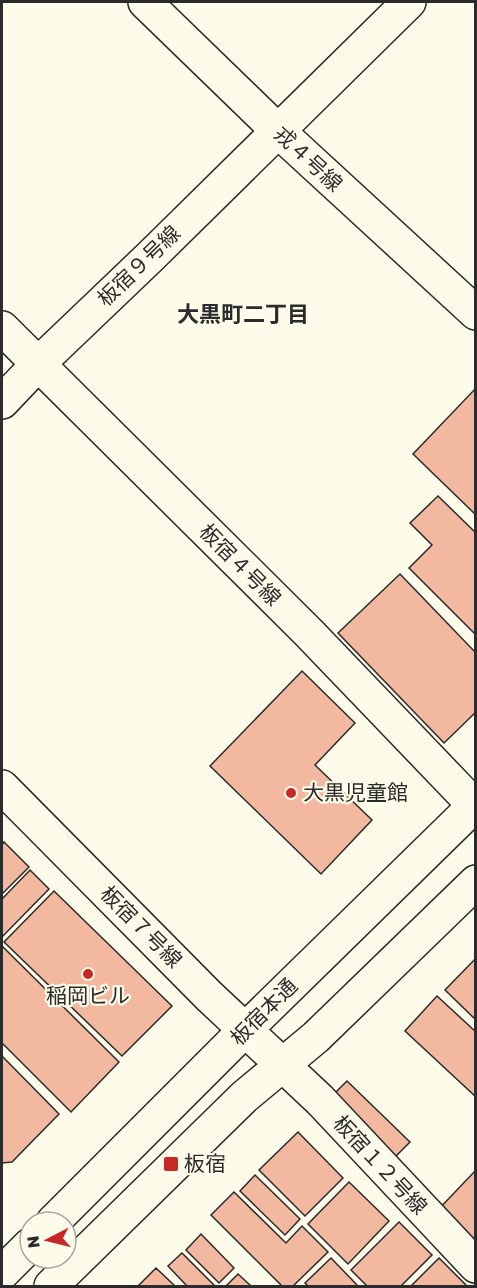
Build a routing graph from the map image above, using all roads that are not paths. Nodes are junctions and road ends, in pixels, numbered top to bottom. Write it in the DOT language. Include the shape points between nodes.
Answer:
graph roads {
  1 [pos="144,2"];
  2 [pos="409,2"];
  3 [pos="277,130"];
  4 [pos="476,313"];
  5 [pos="2,328"];
  6 [pos="38,364"];
  7 [pos="2,402"];
  8 [pos="2,787"];
  9 [pos="475,804"];
  10 [pos="476,882"];
  11 [pos="245,1030"];
  12 [pos="282,1065"];
  13 [pos="65,1210"];
  14 [pos="18,1257"];
  15 [pos="476,1266"];
  16 [pos="2,1274"];
  17 [pos="51,1287"];
  1 -- 3 [label="street, 戎４号線"];
  2 -- 3 [label="street, 板宿９号線"];
  3 -- 4 [label="street, 戎４号線"];
  3 -- 6 [label="street, 板宿９号線"];
  5 -- 6 [label="street, 板宿４号線"];
  6 -- 7 [label="street, 板宿９号線"];
  6 -- 9 [label="street, 板宿４号線"];
  8 -- 11 [label="street, 板宿７号線"];
  9 -- 11 [label="street, 板宿本通"];
  10 -- 12 [label="street"];
  11 -- 12 [label="street, 板宿７号線"];
  11 -- 13 [label="street, 板宿本通"];
  12 -- 15 [label="street, 板宿１２号線" via="320,1100"];
  12 -- 17 [label="street" via="244,1097"];
  14 -- 16 [label="street"];
}
